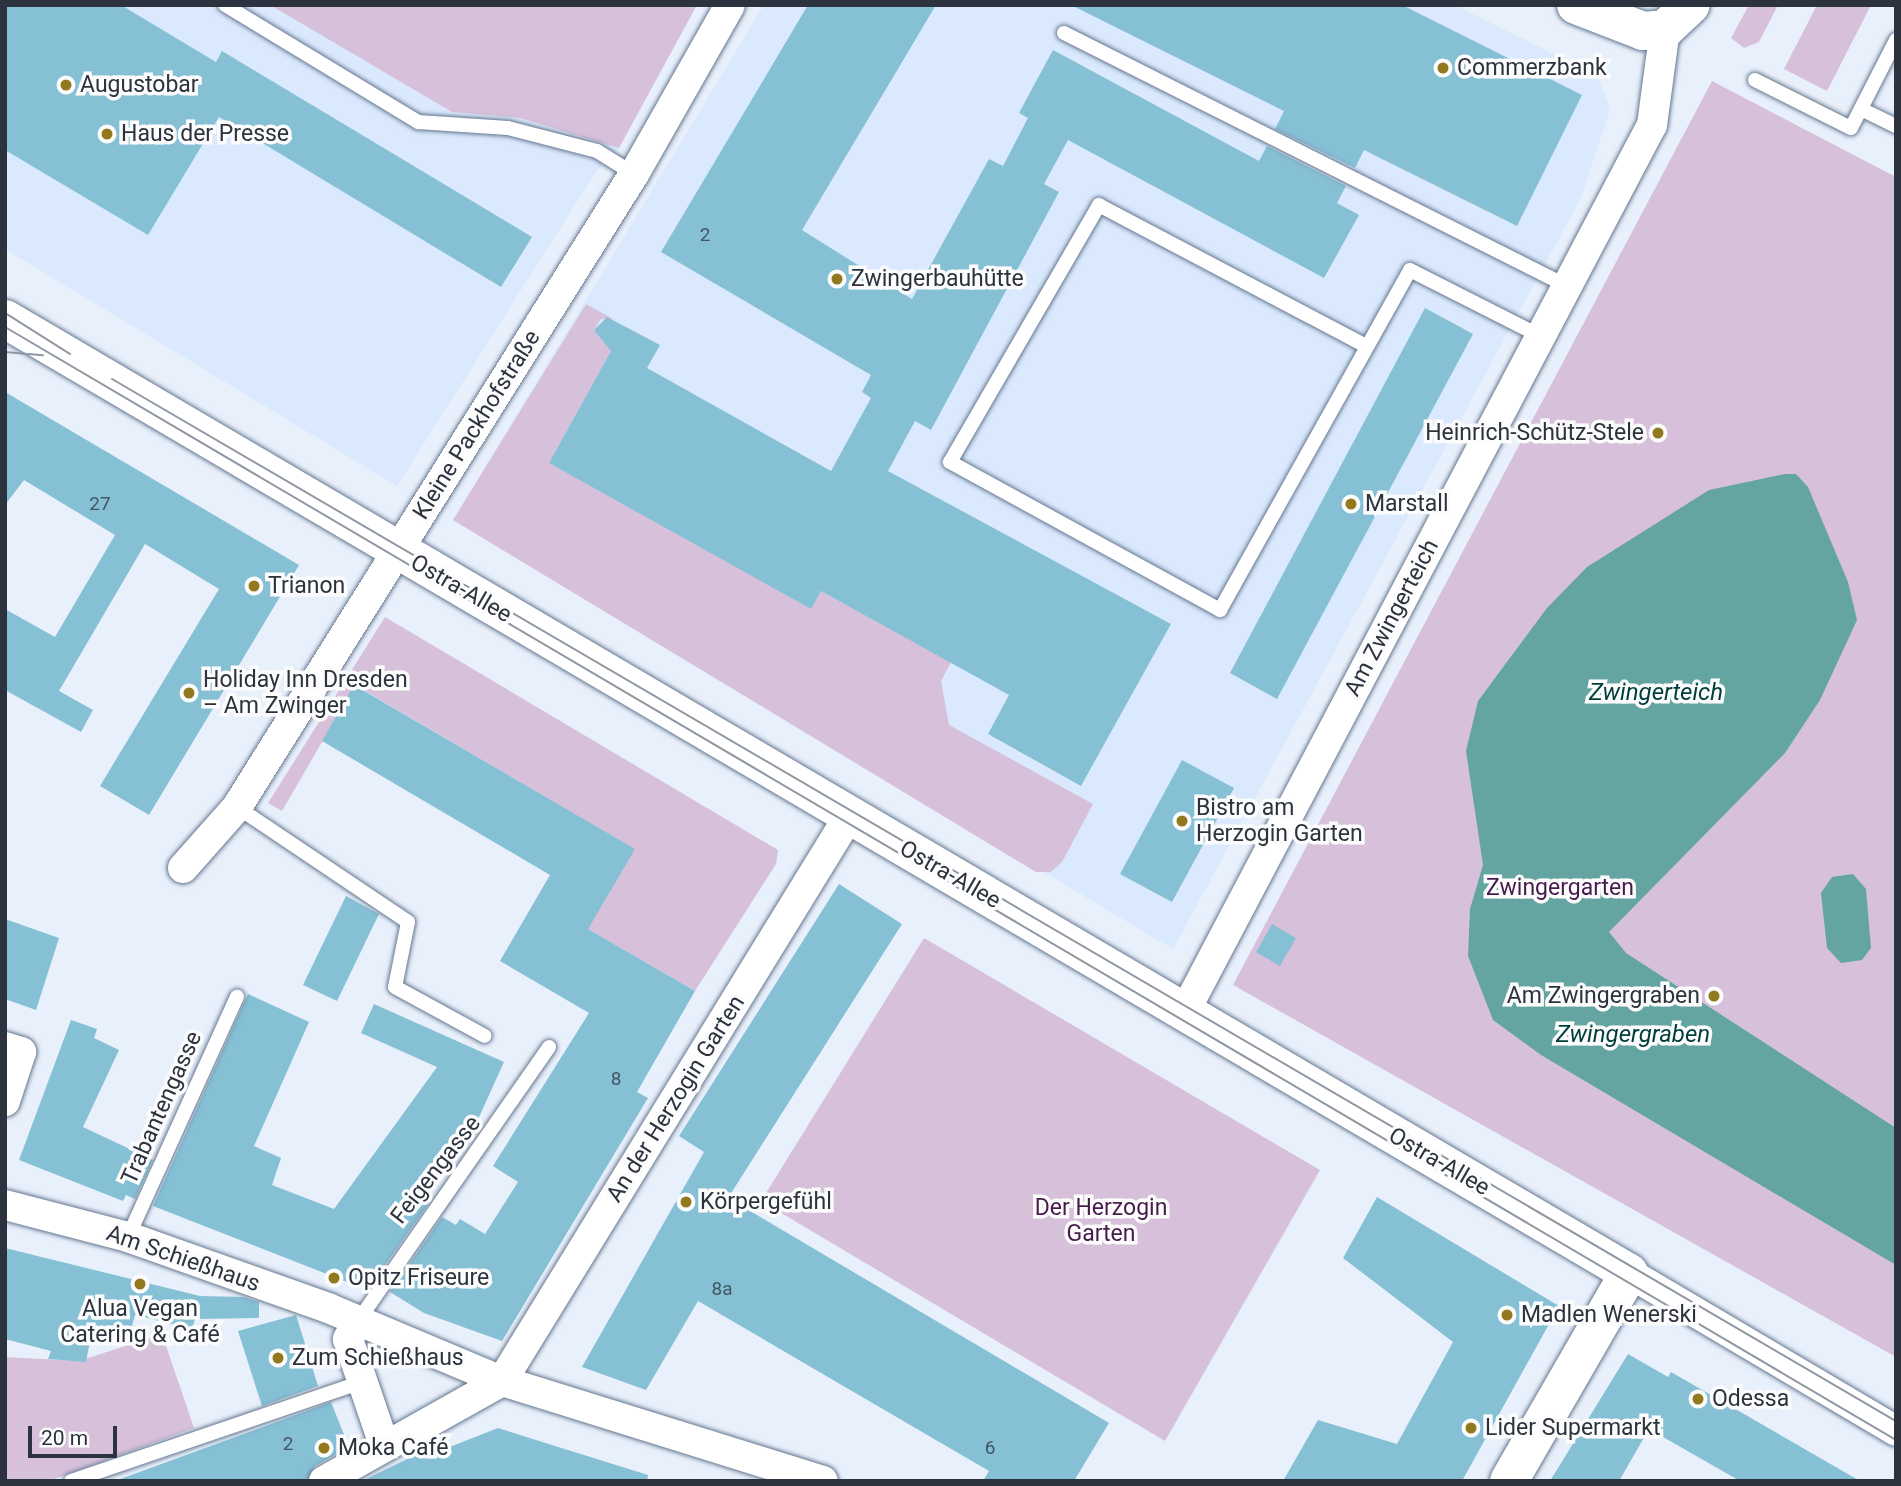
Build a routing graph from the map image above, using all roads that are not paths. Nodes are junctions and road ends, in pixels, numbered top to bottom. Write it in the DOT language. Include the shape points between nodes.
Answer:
graph roads {
  1 [pos="225,5"];
  2 [pos="730,5"];
  3 [pos="1576,5"];
  4 [pos="1678,17"];
  5 [pos="1064,33"];
  6 [pos="1896,40"];
  7 [pos="1755,80"];
  8 [pos="1861,108"];
  9 [pos="1896,126"];
  10 [pos="634,174"];
  11 [pos="1567,286"];
  12 [pos="6,321"];
  13 [pos="1540,337"];
  14 [pos="1366,346"];
  15 [pos="397,551"];
  16 [pos="237,807"];
  17 [pos="849,816"];
  18 [pos="183,868"];
  19 [pos="237,997"];
  20 [pos="1185,1011"];
  21 [pos="485,1036"];
  22 [pos="5,1047"];
  23 [pos="549,1047"];
  24 [pos="5,1101"];
  25 [pos="5,1205"];
  26 [pos="128,1237"];
  27 [pos="1629,1273"];
  28 [pos="358,1321"];
  29 [pos="502,1381"];
  30 [pos="361,1382"];
  31 [pos="1896,1431"];
  32 [pos="384,1445"];
  33 [pos="71,1481"];
  34 [pos="324,1481"];
  35 [pos="823,1481"];
  36 [pos="1509,1481"];
  1 -- 10 [label="lane" via="418,122 508,128 597,151"];
  2 -- 10 [label="street, Kleine Packhofstraße"];
  3 -- 4 [label="street" via="1620,26"];
  4 -- 11 [label="street, Am Zwingerteich" via="1652,125"];
  5 -- 11 [label="lane"];
  6 -- 8 [label="lane"];
  7 -- 8 [label="lane" via="1851,128"];
  8 -- 9 [label="lane"];
  10 -- 15 [label="street, Kleine Packhofstraße"];
  11 -- 13 [label="street, Am Zwingerteich"];
  12 -- 15 [label="street, Ostra-Allee"];
  13 -- 14 [label="lane" via="1410,270"];
  13 -- 20 [label="street, Am Zwingerteich"];
  14 -- 14 [label="lane" via="1220,610 950,462 1099,205"];
  15 -- 16 [label="street, Kleine Packhofstraße"];
  15 -- 17 [label="street, Ostra-Allee"];
  16 -- 18 [label="street, Kleine Packhofstraße"];
  16 -- 21 [label="lane" via="408,922 395,987"];
  17 -- 20 [label="street, Ostra-Allee"];
  17 -- 29 [label="street, An der Herzogin Garten"];
  19 -- 26 [label="lane, Trabantengasse"];
  20 -- 27 [label="street, Ostra-Allee"];
  22 -- 24 [label="street" via="21,1052"];
  23 -- 28 [label="lane, Feigengasse"];
  25 -- 26 [label="street, Am Schießhaus"];
  26 -- 28 [label="street, Am Schießhaus"];
  27 -- 31 [label="street, Ostra-Allee"];
  27 -- 36 [label="street"];
  28 -- 29 [label="street, Am Schießhaus"];
  28 -- 30 [label="street" via="348,1339"];
  29 -- 32 [label="street"];
  29 -- 35 [label="street, Am Schießhaus"];
  30 -- 32 [label="street"];
  30 -- 33 [label="lane"];
  32 -- 34 [label="street"];
}
